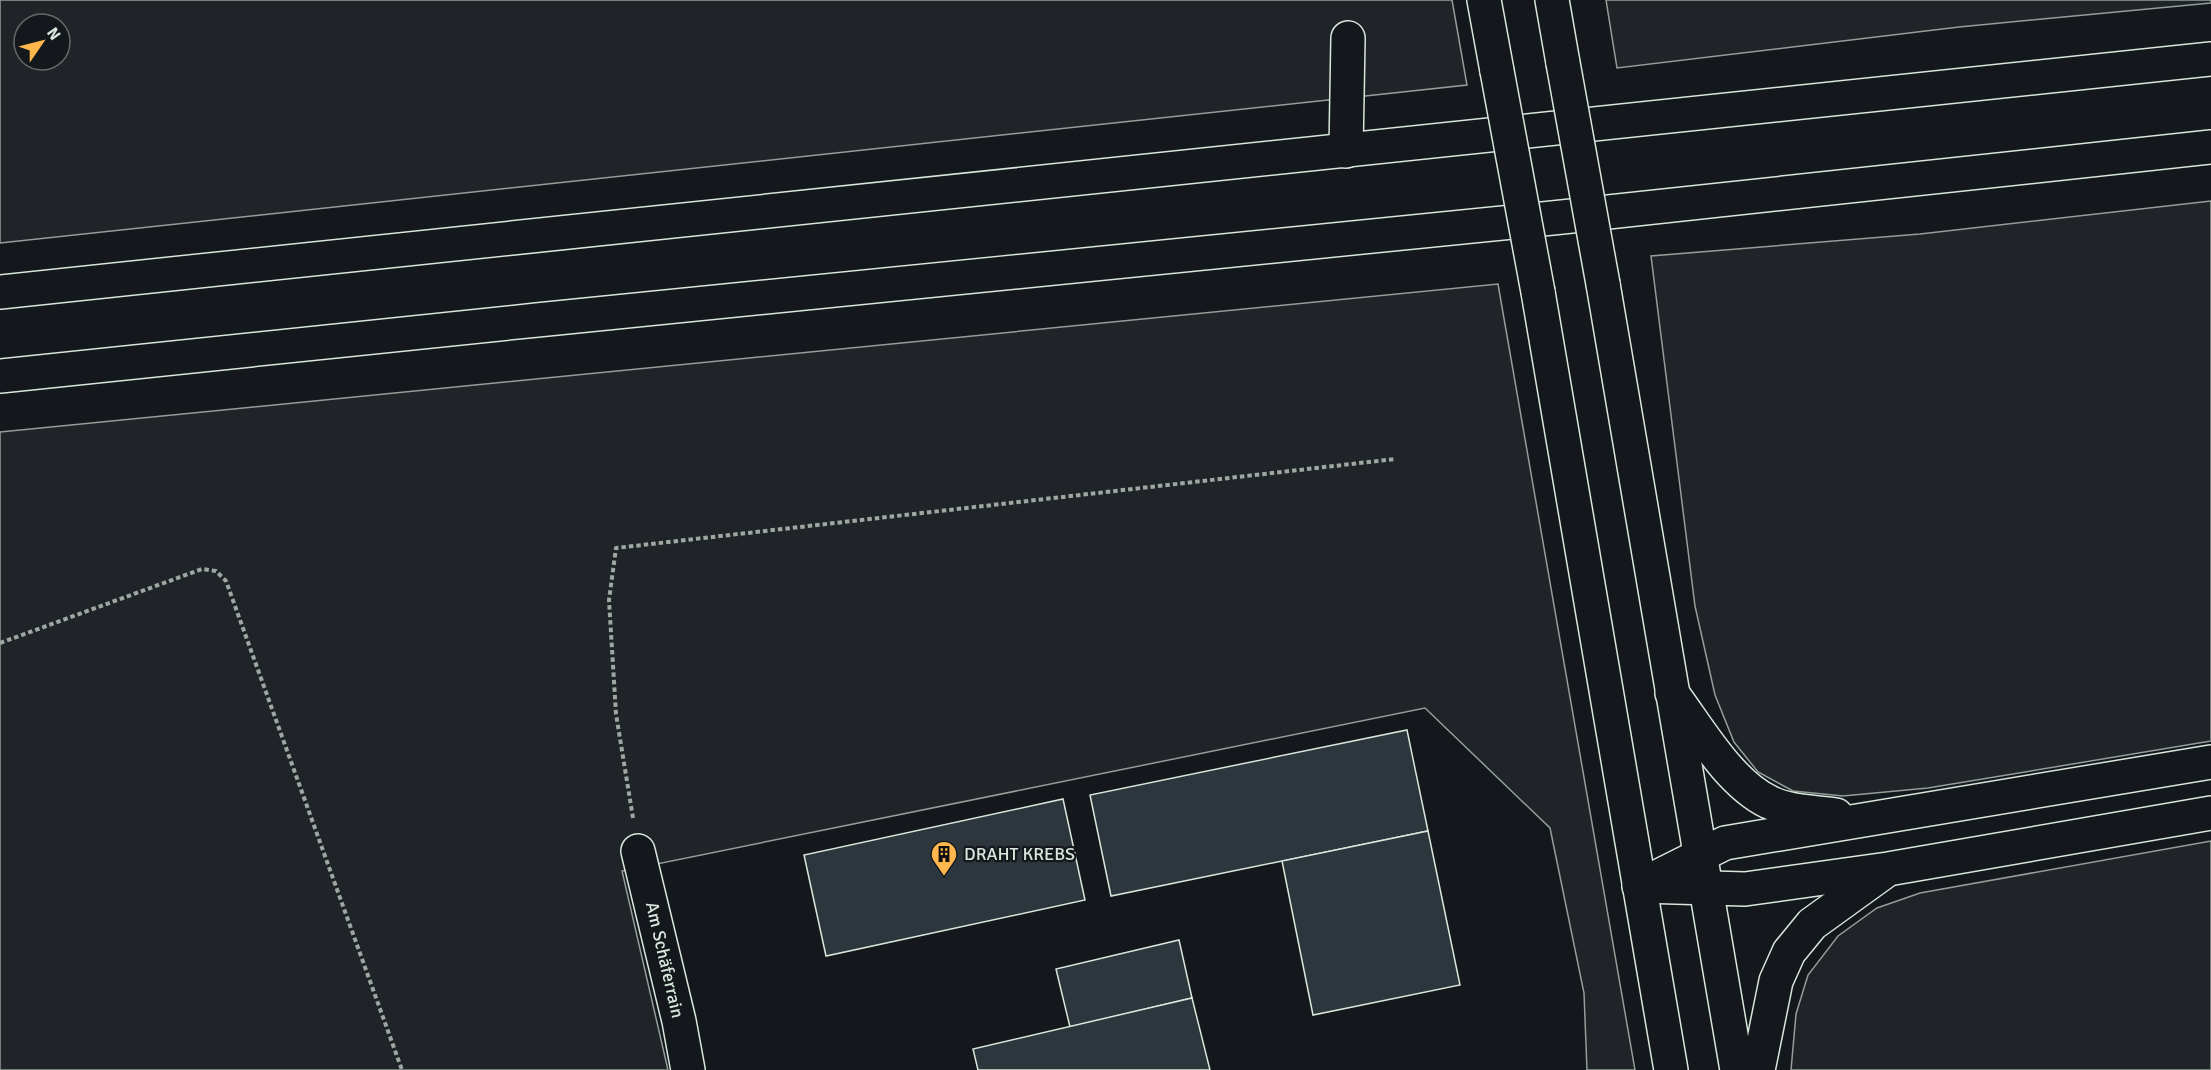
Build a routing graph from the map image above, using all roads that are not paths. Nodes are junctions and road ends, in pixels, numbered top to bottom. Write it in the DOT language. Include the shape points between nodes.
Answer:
graph roads {
  1 [pos="1484,0"];
  2 [pos="1552,0"];
  3 [pos="1347,38"];
  4 [pos="2211,60"];
  5 [pos="2211,147"];
  6 [pos="1346,151"];
  7 [pos="0,292"];
  8 [pos="0,376"];
  9 [pos="1672,693"];
  10 [pos="2211,762"];
  11 [pos="2211,813"];
  12 [pos="1877,819"];
  13 [pos="638,851"];
  14 [pos="1699,855"];
  15 [pos="1888,869"];
  16 [pos="1639,886"];
  17 [pos="1705,888"];
  18 [pos="688,1070"];
  19 [pos="1671,1070"];
  20 [pos="1737,1070"];
  21 [pos="1758,1070"];
  1 -- 16 [label="main road, bridge"];
  2 -- 9 [label="main road, bridge"];
  3 -- 6 [label="main road"];
  4 -- 6 [label="main road"];
  5 -- 8 [label="main road"];
  6 -- 7 [label="main road"];
  9 -- 12 [label="main road" via="1739,782 1769,802 1806,811"];
  9 -- 14 [label="main road"];
  10 -- 12 [label="main road"];
  11 -- 15 [label="main road"];
  12 -- 14 [label="main road" via="1725,843"];
  13 -- 18 [label="main road, Am Schäferrain"];
  14 -- 16 [label="main road"];
  14 -- 17 [label="main road"];
  15 -- 17 [label="main road" via="1745,889"];
  15 -- 21 [label="main road" via="1812,924 1789,952 1776,981"];
  16 -- 17 [label="main road"];
  16 -- 19 [label="main road"];
  17 -- 20 [label="main road"];
}
